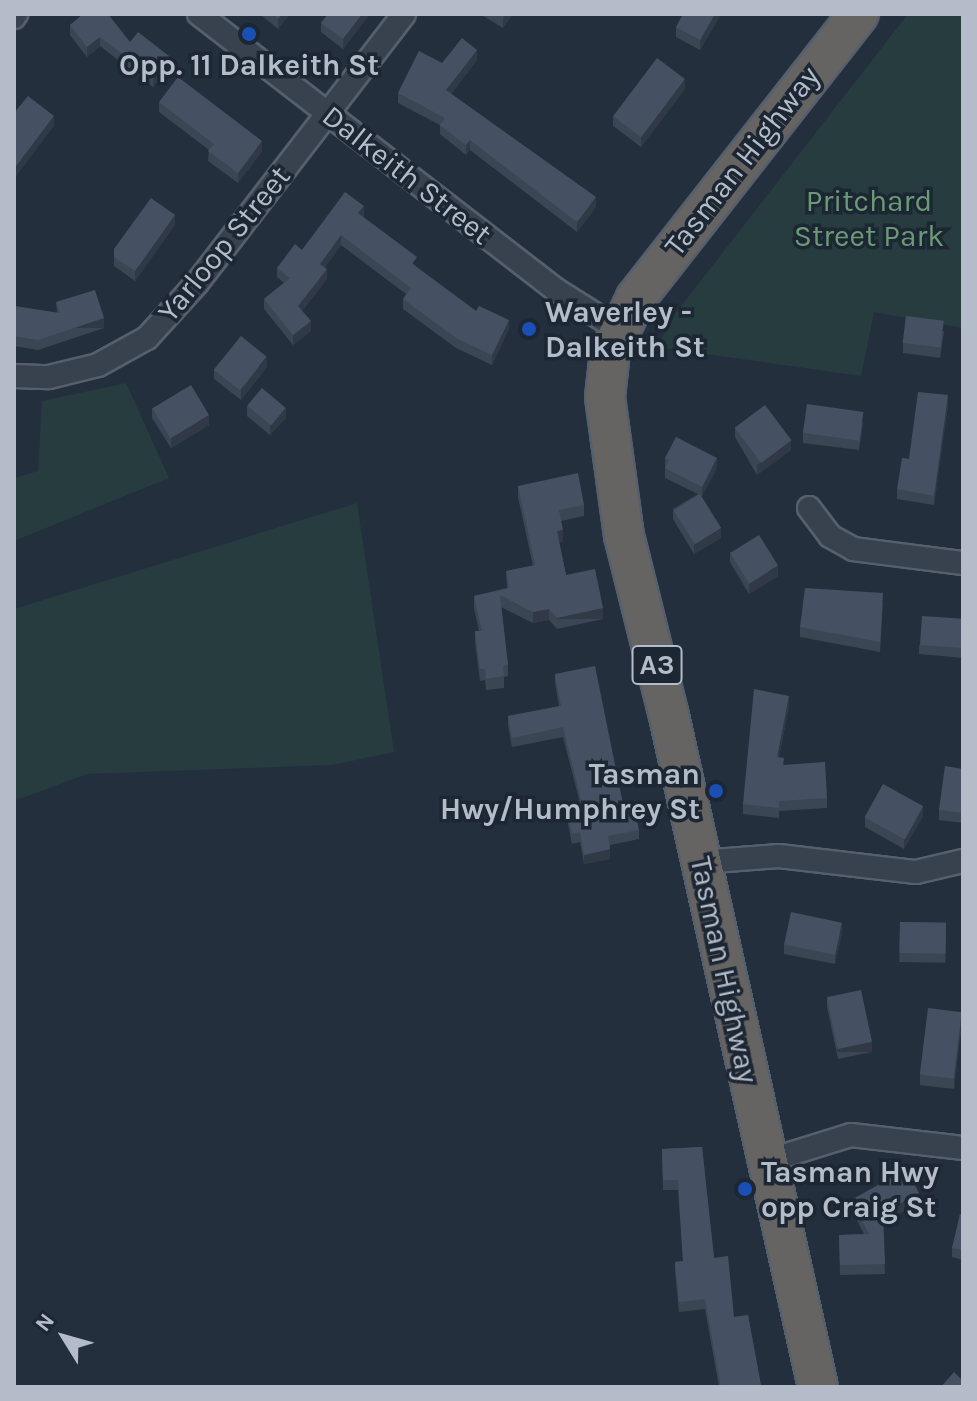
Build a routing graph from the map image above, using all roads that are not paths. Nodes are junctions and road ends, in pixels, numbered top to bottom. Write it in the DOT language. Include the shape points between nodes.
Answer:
graph roads {
  1 [pos="199,14"];
  2 [pos="404,14"];
  3 [pos="859,14"];
  4 [pos="327,113"];
  5 [pos="620,330"];
  6 [pos="14,376"];
  7 [pos="809,508"];
  8 [pos="963,563"];
  9 [pos="963,861"];
  10 [pos="701,862"];
  11 [pos="963,1148"];
  12 [pos="764,1162"];
  13 [pos="818,1387"];
  1 -- 4 [label="street, Dalkeith Street"];
  2 -- 4 [label="street, Yarloop Street"];
  3 -- 5 [label="highway, Tasman Highway / A3" via="670,253"];
  4 -- 5 [label="street, Dalkeith Street" via="556,290"];
  4 -- 6 [label="street, Yarloop Street" via="189,293 147,338 86,368 49,377"];
  5 -- 10 [label="highway, Tasman Highway / A3" via="606,377 605,422 624,536"];
  7 -- 8 [label="street" via="830,536 853,549"];
  9 -- 10 [label="street" via="916,872 779,856"];
  10 -- 12 [label="highway, Tasman Highway / A3"];
  11 -- 12 [label="street" via="851,1135"];
  12 -- 13 [label="highway, Tasman Highway / A3"];
}
